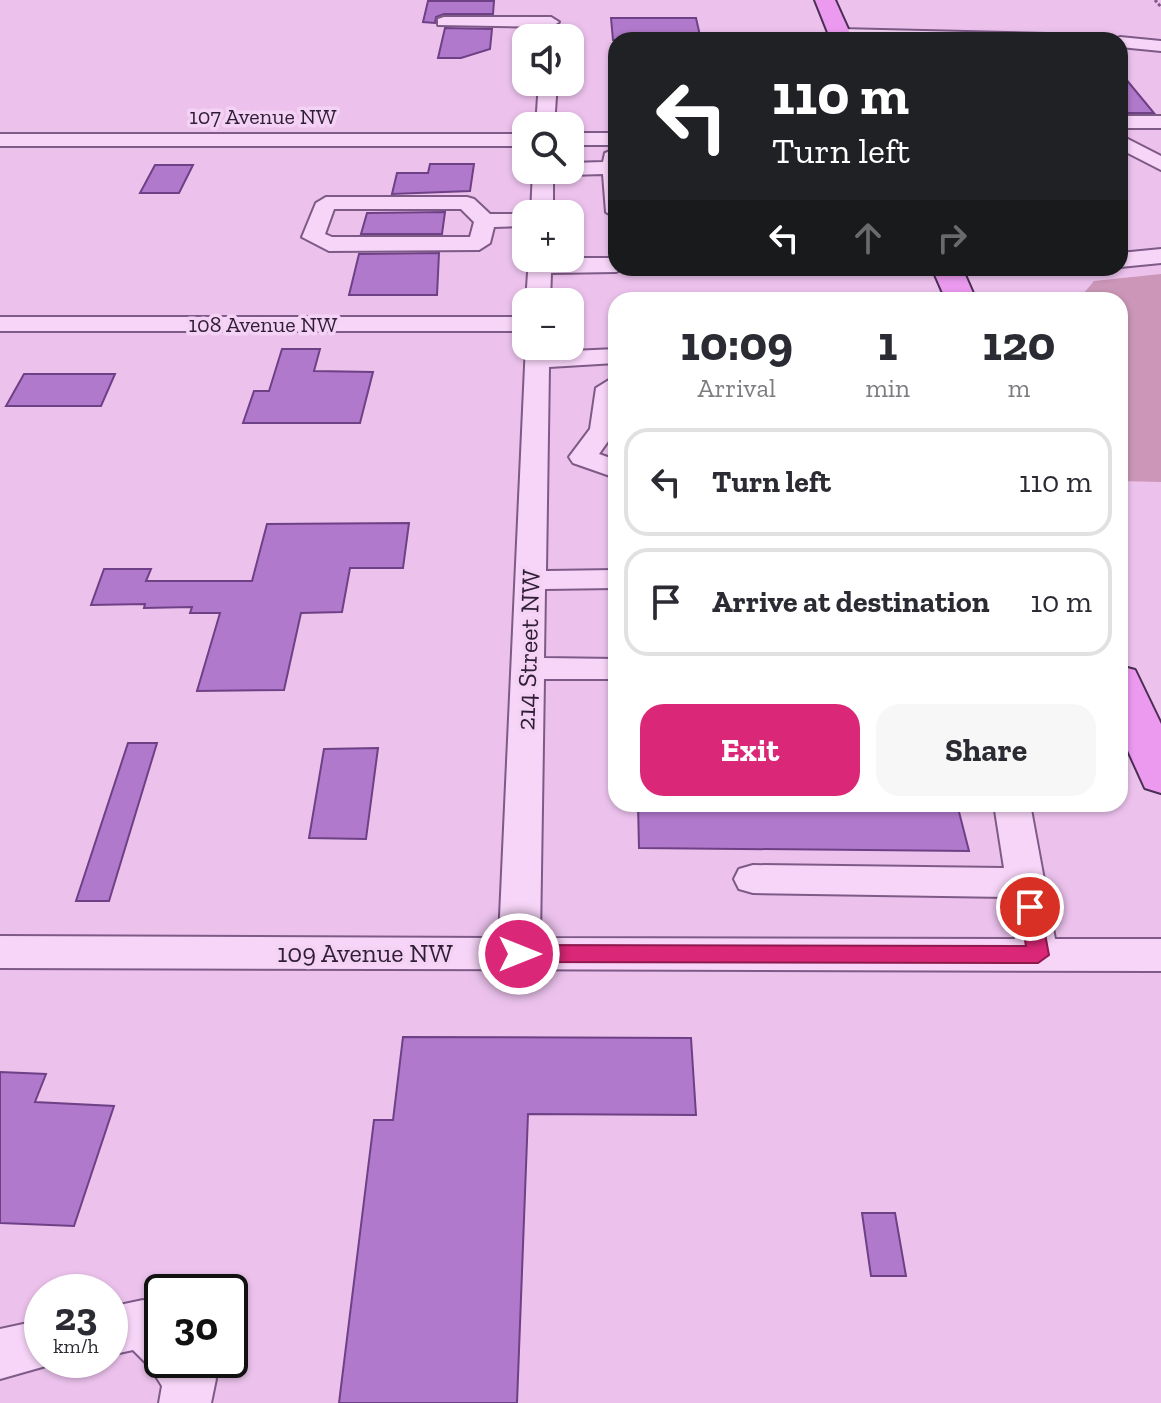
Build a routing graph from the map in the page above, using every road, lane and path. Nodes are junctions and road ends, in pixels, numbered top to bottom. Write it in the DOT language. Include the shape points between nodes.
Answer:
graph roads {
  1 [pos="552,0"];
  2 [pos="825,0"];
  3 [pos="1155,0"];
  4 [pos="1161,7"];
  5 [pos="444,22"];
  6 [pos="550,24"];
  7 [pos="512,27"];
  8 [pos="839,32"];
  9 [pos="1128,43"];
  10 [pos="1161,46"];
  11 [pos="1128,122"];
  12 [pos="1161,122"];
  13 [pos="584,139"];
  14 [pos="608,139"];
  15 [pos="0,140"];
  16 [pos="512,140"];
  17 [pos="1128,145"];
  18 [pos="1161,164"];
  19 [pos="584,175"];
  20 [pos="608,184"];
  21 [pos="512,220"];
  22 [pos="485,221"];
  23 [pos="1161,256"];
  24 [pos="1128,259"];
  25 [pos="584,264"];
  26 [pos="608,265"];
  27 [pos="0,324"];
  28 [pos="512,324"];
  29 [pos="536,363"];
  30 [pos="608,376"];
  31 [pos="608,403"];
  32 [pos="533,457"];
  33 [pos="583,457"];
  34 [pos="608,467"];
  35 [pos="608,579"];
  36 [pos="530,580"];
  37 [pos="527,668"];
  38 [pos="608,669"];
  39 [pos="1128,699"];
  40 [pos="1161,777"];
  41 [pos="1013,812"];
  42 [pos="753,879"];
  43 [pos="1026,883"];
  44 [pos="0,952"];
  45 [pos="519,954"];
  46 [pos="1038,955"];
  47 [pos="1161,955"];
  48 [pos="24,1349"];
  49 [pos="0,1354"];
  50 [pos="189,1378"];
  51 [pos="185,1403"];
  1 -- 6 [label="street"];
  2 -- 8 [label="main road"];
  3 -- 4 [label="path"];
  5 -- 7 [label="street"];
  9 -- 10 [label="street"];
  11 -- 12 [label="street"];
  13 -- 14 [label="street"];
  15 -- 16 [label="street, 107 Avenue NW"];
  17 -- 18 [label="street"];
  19 -- 20 [label="street"];
  21 -- 22 [label="street"];
  22 -- 22 [label="street" via="479,243 329,244 313,237 326,203 467,203"];
  23 -- 24 [label="street"];
  25 -- 26 [label="street"];
  27 -- 28 [label="street, 108 Avenue NW"];
  29 -- 30 [label="street"];
  29 -- 32 [label="street, 214 Street NW"];
  31 -- 33 [label="street" via="603,429"];
  32 -- 33 [label="street"];
  32 -- 36 [label="street, 214 Street NW"];
  33 -- 34 [label="street"];
  35 -- 36 [label="street"];
  36 -- 37 [label="street, 214 Street NW"];
  37 -- 38 [label="street"];
  37 -- 45 [label="street, 214 Street NW"];
  39 -- 40 [label="main road"];
  41 -- 43 [label="street"];
  42 -- 43 [label="street"];
  43 -- 46 [label="street"];
  44 -- 45 [label="street, 109 Avenue NW"];
  45 -- 46 [label="street, 109 Avenue NW"];
  46 -- 47 [label="street, 109 Avenue NW"];
  48 -- 49 [label="street"];
  50 -- 51 [label="street"];
}
